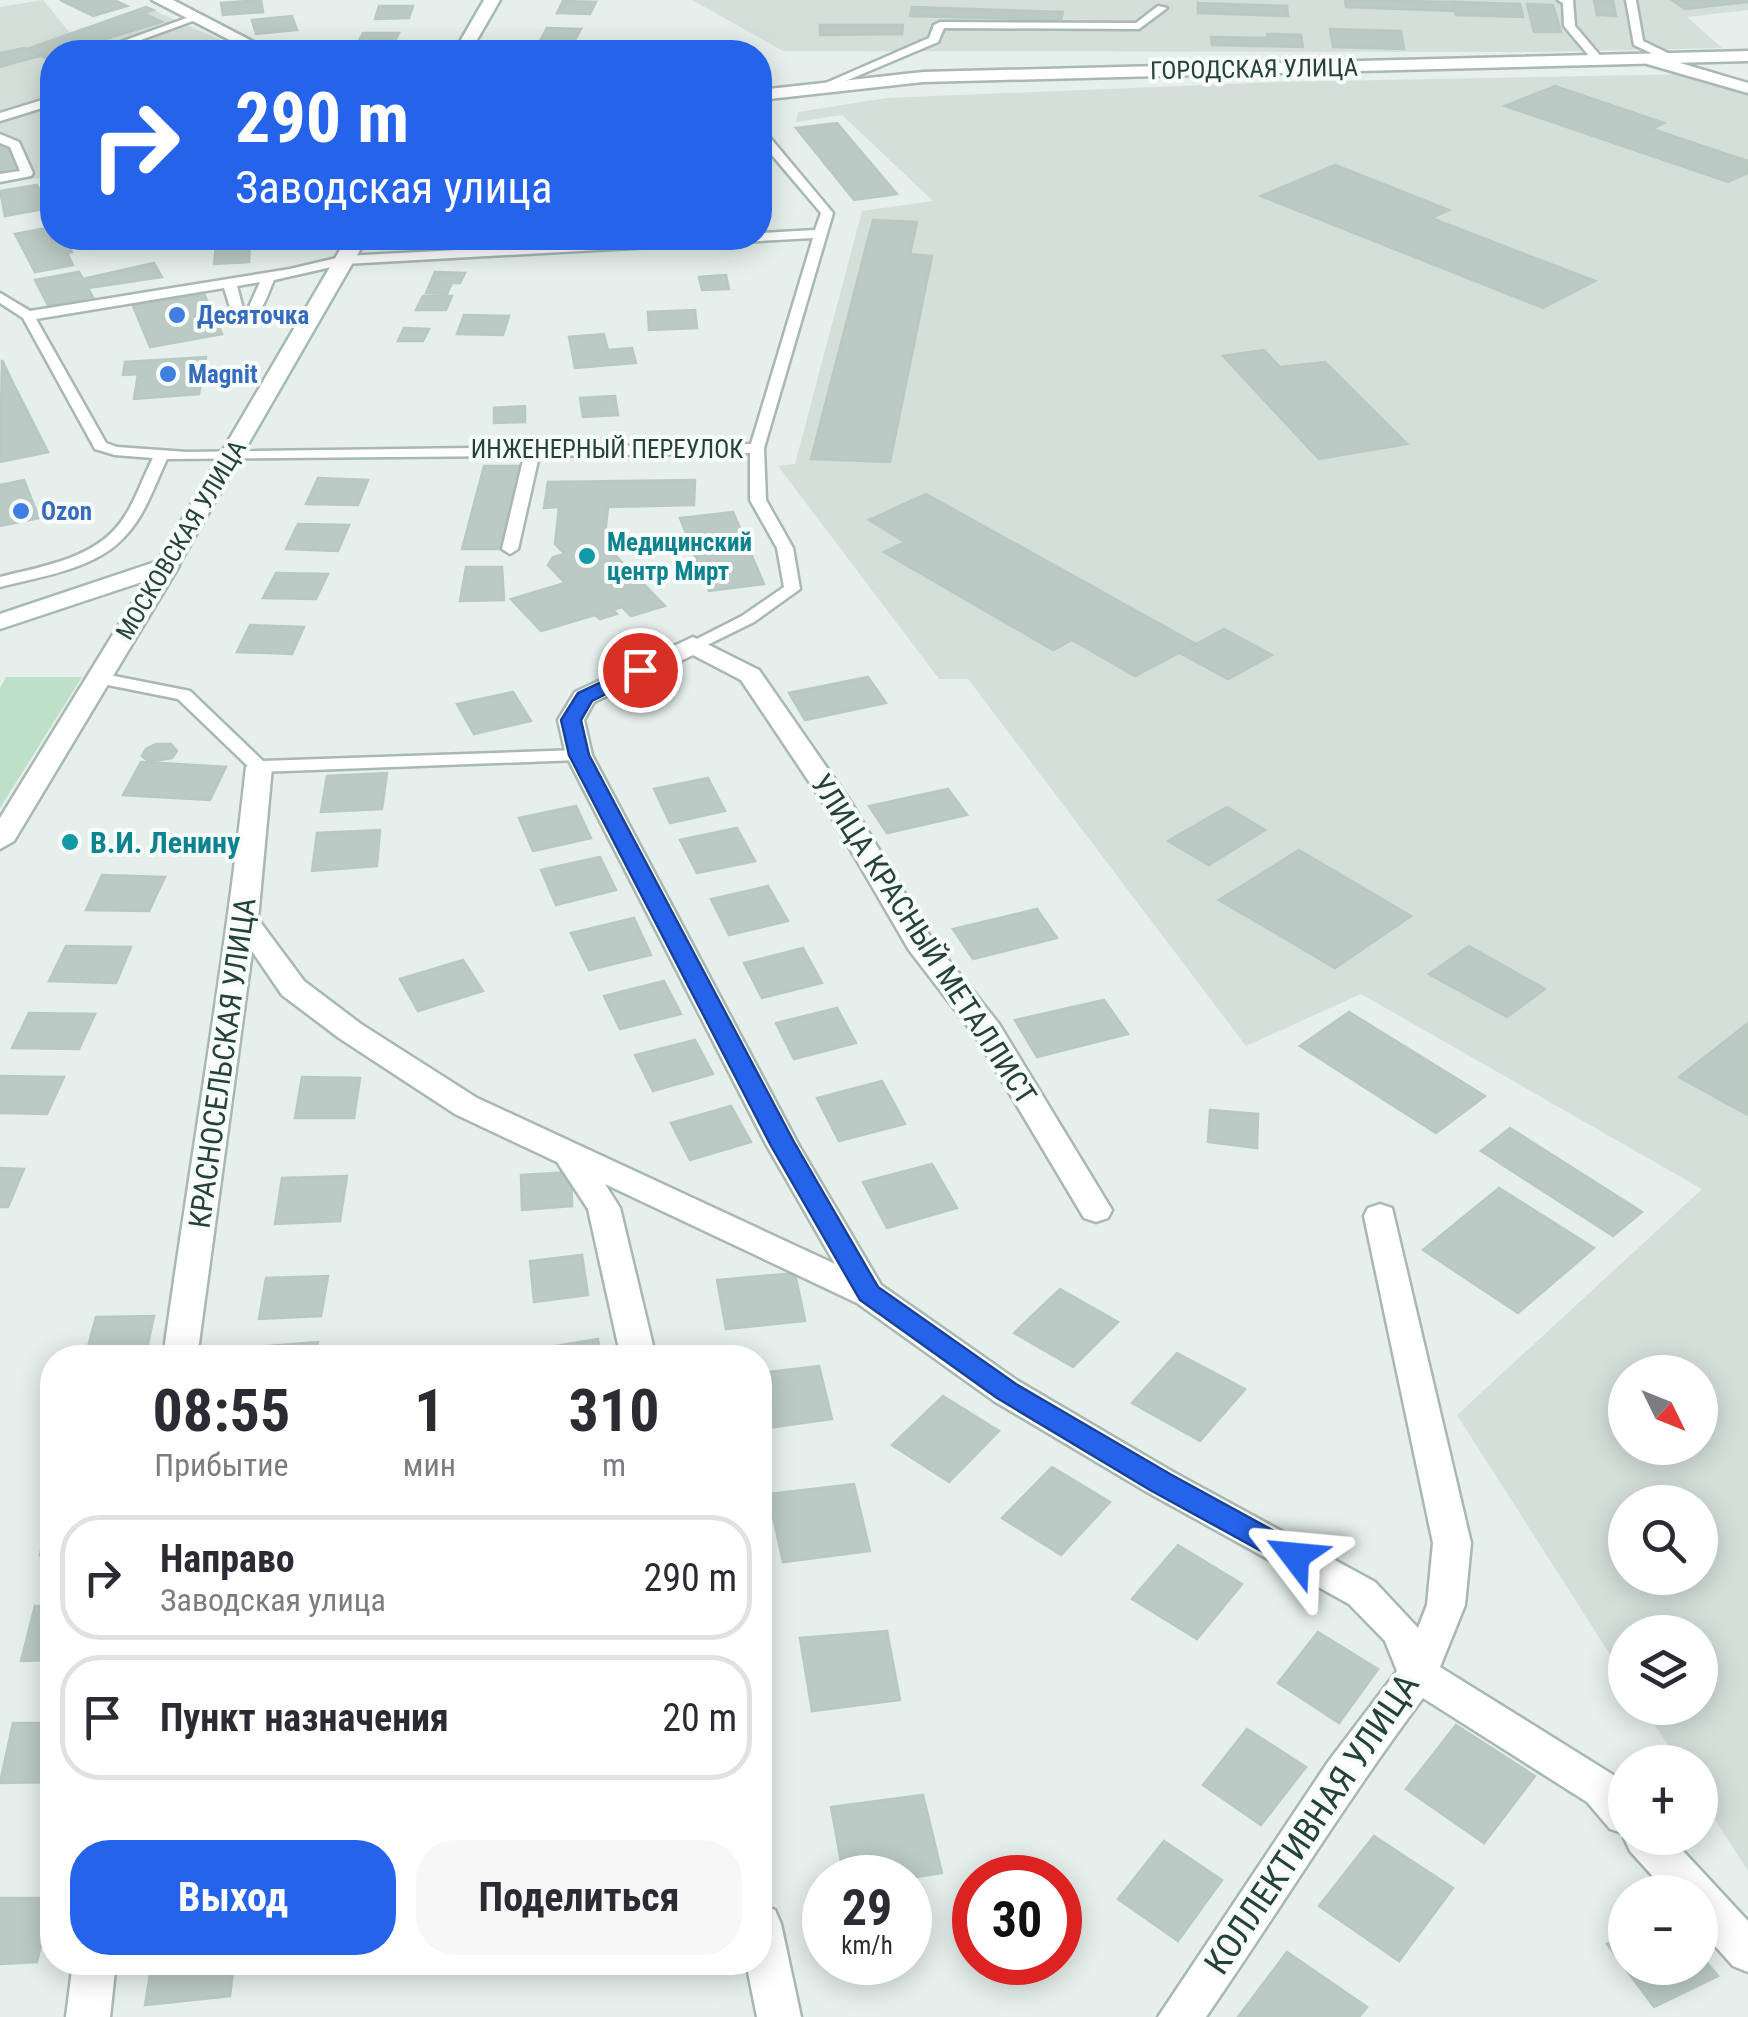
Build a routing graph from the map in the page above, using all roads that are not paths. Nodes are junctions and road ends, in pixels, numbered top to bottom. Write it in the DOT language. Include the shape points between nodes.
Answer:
graph roads {
  1 [pos="160,0"];
  2 [pos="492,0"];
  3 [pos="1563,0"];
  4 [pos="1631,0"];
  5 [pos="1162,8"];
  6 [pos="196,18"];
  7 [pos="134,40"];
  8 [pos="241,40"];
  9 [pos="469,40"];
  10 [pos="1748,56"];
  11 [pos="1663,59"];
  12 [pos="1599,61"];
  13 [pos="825,86"];
  14 [pos="1748,88"];
  15 [pos="772,94"];
  16 [pos="40,104"];
  17 [pos="0,116"];
  18 [pos="0,138"];
  19 [pos="772,148"];
  20 [pos="0,178"];
  21 [pos="821,234"];
  22 [pos="772,237"];
  23 [pos="351,250"];
  24 [pos="528,250"];
  25 [pos="345,260"];
  26 [pos="268,276"];
  27 [pos="230,281"];
  28 [pos="0,297"];
  29 [pos="28,316"];
  30 [pos="757,448"];
  31 [pos="533,450"];
  32 [pos="232,454"];
  33 [pos="162,455"];
  34 [pos="510,549"];
  35 [pos="166,566"];
  36 [pos="0,582"];
  37 [pos="0,622"];
  38 [pos="693,644"];
  39 [pos="99,678"];
  40 [pos="579,755"];
  41 [pos="259,767"];
  42 [pos="0,841"];
  43 [pos="244,919"];
  44 [pos="570,1156"];
  45 [pos="1096,1210"];
  46 [pos="1380,1216"];
  47 [pos="869,1294"];
  48 [pos="182,1345"];
  49 [pos="636,1345"];
  50 [pos="1418,1674"];
  51 [pos="1608,1796"];
  52 [pos="1660,1855"];
  53 [pos="1679,1875"];
  54 [pos="1718,1919"];
  55 [pos="1748,1952"];
  56 [pos="93,1975"];
  57 [pos="770,1975"];
  58 [pos="88,2017"];
  59 [pos="779,2017"];
  60 [pos="1180,2017"];
  1 -- 6 [label="street"];
  2 -- 9 [label="street"];
  3 -- 12 [label="lane" via="1570,26"];
  4 -- 11 [label="lane" via="1638,43"];
  5 -- 13 [label="lane" via="1139,26 940,25 934,40"];
  6 -- 7 [label="lane"];
  6 -- 8 [label="street"];
  10 -- 11 [label="street, ГОРОДСКАЯ УЛИЦА"];
  11 -- 12 [label="street, ГОРОДСКАЯ УЛИЦА"];
  11 -- 14 [label="street"];
  12 -- 13 [label="street, ГОРОДСКАЯ УЛИЦА"];
  13 -- 15 [label="street, ГОРОДСКАЯ УЛИЦА"];
  16 -- 17 [label="lane"];
  18 -- 20 [label="lane" via="15,144 27,173"];
  19 -- 21 [label="lane" via="827,213"];
  21 -- 22 [label="lane"];
  21 -- 30 [label="lane, ИНЖЕНЕРНЫЙ ПЕРЕУЛОК"];
  23 -- 25 [label="street, МОСКОВСКАЯ УЛИЦА"];
  24 -- 25 [label="lane"];
  25 -- 26 [label="lane"];
  25 -- 32 [label="street, МОСКОВСКАЯ УЛИЦА"];
  26 -- 27 [label="lane"];
  26 -- 27 [label="lane" via="253,312 243,316"];
  27 -- 29 [label="lane"];
  28 -- 29 [label="lane"];
  29 -- 33 [label="lane, ИНЖЕНЕРНЫЙ ПЕРЕУЛОК" via="100,446"];
  30 -- 31 [label="lane, ИНЖЕНЕРНЫЙ ПЕРЕУЛОК"];
  30 -- 38 [label="lane" via="758,500 785,548 792,589"];
  31 -- 32 [label="lane, ИНЖЕНЕРНЫЙ ПЕРЕУЛОК"];
  31 -- 34 [label="lane"];
  32 -- 33 [label="lane, ИНЖЕНЕРНЫЙ ПЕРЕУЛОК"];
  32 -- 35 [label="street, МОСКОВСКАЯ УЛИЦА"];
  33 -- 36 [label="lane" via="121,532 107,543"];
  35 -- 37 [label="street"];
  35 -- 39 [label="street, МОСКОВСКАЯ УЛИЦА"];
  38 -- 40 [label="street" via="584,697 571,720"];
  38 -- 45 [label="street, УЛИЦА КРАСНЫЙ МЕТАЛЛИСТ" via="750,675 838,804 919,942 988,1031"];
  39 -- 41 [label="lane" via="184,695"];
  39 -- 42 [label="street, МОСКОВСКАЯ УЛИЦА"];
  40 -- 41 [label="lane"];
  40 -- 47 [label="street" via="782,1144"];
  41 -- 43 [label="street, КРАСНОСЕЛЬСКАЯ УЛИЦА"];
  43 -- 44 [label="street" via="293,988 350,1031 466,1106"];
  43 -- 48 [label="street, КРАСНОСЕЛЬСКАЯ УЛИЦА"];
  44 -- 47 [label="street"];
  44 -- 49 [label="street" via="604,1208"];
  46 -- 50 [label="street, КОЛЛЕКТИВНАЯ УЛИЦА" via="1452,1543 1446,1605"];
  47 -- 50 [label="street" via="1006,1391 1362,1593 1400,1631"];
  50 -- 51 [label="street"];
  50 -- 60 [label="street, КОЛЛЕКТИВНАЯ УЛИЦА" via="1342,1774"];
  52 -- 53 [label="street"];
  54 -- 55 [label="street"];
  56 -- 58 [label="street"];
  57 -- 59 [label="street"];
}
